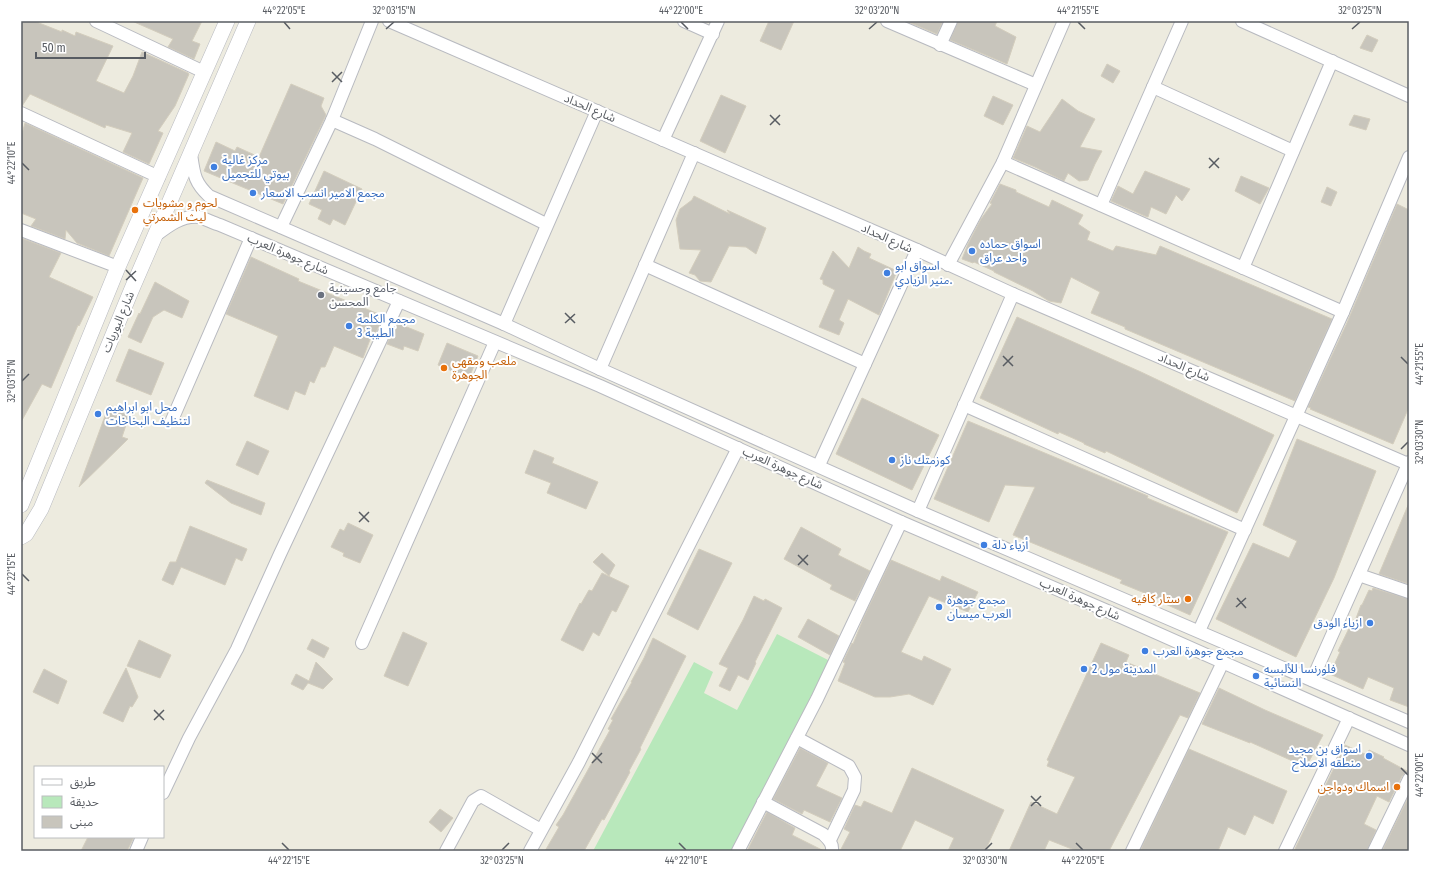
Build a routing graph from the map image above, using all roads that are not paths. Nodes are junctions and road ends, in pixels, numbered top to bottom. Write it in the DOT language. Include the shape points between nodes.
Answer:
graph roads {
  1 [pos="227,21"];
  2 [pos="248,21"];
  3 [pos="372,21"];
  4 [pos="389,21"];
  5 [pos="684,21"];
  6 [pos="718,21"];
  7 [pos="887,21"];
  8 [pos="950,21"];
  9 [pos="1064,21"];
  10 [pos="1182,21"];
  11 [pos="1242,21"];
  12 [pos="100,22"];
  13 [pos="713,34"];
  14 [pos="940,44"];
  15 [pos="1332,61"];
  16 [pos="204,72"];
  17 [pos="1036,85"];
  18 [pos="1153,87"];
  19 [pos="1409,96"];
  20 [pos="597,111"];
  21 [pos="21,113"];
  22 [pos="332,120"];
  23 [pos="663,140"];
  24 [pos="1293,151"];
  25 [pos="694,153"];
  26 [pos="191,154"];
  27 [pos="1409,157"];
  28 [pos="1003,162"];
  29 [pos="159,177"];
  30 [pos="1101,205"];
  31 [pos="546,224"];
  32 [pos="281,227"];
  33 [pos="21,230"];
  34 [pos="156,236"];
  35 [pos="250,238"];
  36 [pos="916,250"];
  37 [pos="646,265"];
  38 [pos="948,265"];
  39 [pos="118,267"];
  40 [pos="1243,268"];
  41 [pos="1013,294"];
  42 [pos="399,301"];
  43 [pos="1343,312"];
  44 [pos="504,324"];
  45 [pos="495,342"];
  46 [pos="865,364"];
  47 [pos="600,369"];
  48 [pos="74,375"];
  49 [pos="94,380"];
  50 [pos="964,405"];
  51 [pos="1297,416"];
  52 [pos="57,417"];
  53 [pos="172,420"];
  54 [pos="77,422"];
  55 [pos="738,448"];
  56 [pos="1408,463"];
  57 [pos="819,465"];
  58 [pos="21,505"];
  59 [pos="918,510"];
  60 [pos="901,522"];
  61 [pos="1245,530"];
  62 [pos="23,536"];
  63 [pos="1359,575"];
  64 [pos="1409,592"];
  65 [pos="1199,632"];
  66 [pos="362,643"];
  67 [pos="1223,662"];
  68 [pos="1312,680"];
  69 [pos="1349,718"];
  70 [pos="1409,722"];
  71 [pos="797,738"];
  72 [pos="1409,745"];
  73 [pos="1409,779"];
  74 [pos="164,791"];
  75 [pos="763,802"];
  76 [pos="541,830"];
  77 [pos="142,838"];
  78 [pos="831,846"];
  79 [pos="136,851"];
  80 [pos="446,851"];
  81 [pos="530,851"];
  82 [pos="738,851"];
  83 [pos="1132,851"];
  84 [pos="1285,851"];
  85 [pos="1374,851"];
  1 -- 16 [label="street, شارع البوريات"];
  2 -- 26 [label="street, شارع البوريات"];
  3 -- 22 [label="street"];
  4 -- 20 [label="street, شارع الحداد"];
  5 -- 13 [label="street"];
  6 -- 13 [label="street"];
  7 -- 14 [label="street"];
  8 -- 14 [label="street"];
  9 -- 17 [label="street"];
  10 -- 18 [label="street"];
  11 -- 15 [label="street"];
  12 -- 16 [label="street"];
  13 -- 23 [label="street"];
  14 -- 17 [label="street"];
  15 -- 19 [label="street"];
  15 -- 24 [label="street"];
  16 -- 29 [label="street, شارع البوريات"];
  17 -- 28 [label="street"];
  18 -- 24 [label="street"];
  18 -- 30 [label="street"];
  20 -- 23 [label="street, شارع الحداد"];
  20 -- 31 [label="street"];
  21 -- 29 [label="street"];
  22 -- 31 [label="street"];
  22 -- 32 [label="street"];
  23 -- 25 [label="street, شارع الحداد"];
  24 -- 40 [label="street"];
  25 -- 36 [label="street, شارع الحداد"];
  25 -- 37 [label="street"];
  26 -- 32 [label="street, شارع جوهرة العرب" via="194,176 200,188 209,196"];
  26 -- 34 [label="street, شارع البوريات"];
  27 -- 43 [label="street"];
  28 -- 30 [label="street"];
  28 -- 38 [label="street"];
  29 -- 39 [label="street, شارع البوريات"];
  30 -- 40 [label="street"];
  31 -- 44 [label="street"];
  32 -- 44 [label="street, شارع جوهرة العرب"];
  33 -- 39 [label="street"];
  34 -- 35 [label="street, شارع جوهرة العرب" via="167,227 188,217 199,218"];
  34 -- 49 [label="street, شارع البوريات"];
  35 -- 42 [label="street, شارع جوهرة العرب"];
  35 -- 53 [label="street"];
  36 -- 38 [label="street, شارع الحداد"];
  36 -- 46 [label="street"];
  37 -- 46 [label="street"];
  37 -- 47 [label="street"];
  38 -- 41 [label="street, شارع الحداد"];
  39 -- 48 [label="street, شارع البوريات"];
  40 -- 43 [label="street"];
  41 -- 50 [label="street"];
  41 -- 51 [label="street, شارع الحداد"];
  42 -- 45 [label="street, شارع جوهرة العرب"];
  42 -- 74 [label="street" via="237,650 189,738"];
  43 -- 51 [label="street"];
  44 -- 47 [label="street, شارع جوهرة العرب"];
  45 -- 55 [label="street, شارع جوهرة العرب"];
  45 -- 66 [label="street"];
  46 -- 57 [label="street"];
  47 -- 57 [label="street, شارع جوهرة العرب"];
  48 -- 49 [label="street" via="82,384 89,384"];
  48 -- 52 [label="street, شارع البوريات"];
  49 -- 54 [label="street, شارع البوريات"];
  50 -- 59 [label="street"];
  50 -- 61 [label="street"];
  51 -- 56 [label="street, شارع الحداد"];
  51 -- 61 [label="street"];
  52 -- 54 [label="street" via="68,415"];
  52 -- 58 [label="street, شارع البوريات"];
  54 -- 62 [label="street, شارع البوريات" via="41,509"];
  55 -- 60 [label="street, شارع جوهرة العرب"];
  55 -- 76 [label="street" via="579,762"];
  56 -- 63 [label="street"];
  57 -- 59 [label="street, شارع جوهرة العرب"];
  59 -- 65 [label="street, شارع جوهرة العرب"];
  60 -- 67 [label="street, شارع جوهرة العرب"];
  60 -- 71 [label="street"];
  61 -- 65 [label="street"];
  63 -- 64 [label="street"];
  63 -- 68 [label="street"];
  65 -- 68 [label="street, شارع جوهرة العرب"];
  67 -- 69 [label="street, شارع جوهرة العرب"];
  67 -- 83 [label="street"];
  68 -- 70 [label="street, شارع جوهرة العرب"];
  69 -- 72 [label="street, شارع جوهرة العرب"];
  69 -- 84 [label="street"];
  71 -- 75 [label="street"];
  71 -- 78 [label="street" via="849,766 856,777 854,790"];
  73 -- 85 [label="street"];
  75 -- 78 [label="street" via="823,834"];
  75 -- 82 [label="street"];
  76 -- 80 [label="street" via="481,796 473,800"];
  76 -- 81 [label="street"];
  77 -- 79 [label="street"];
}
